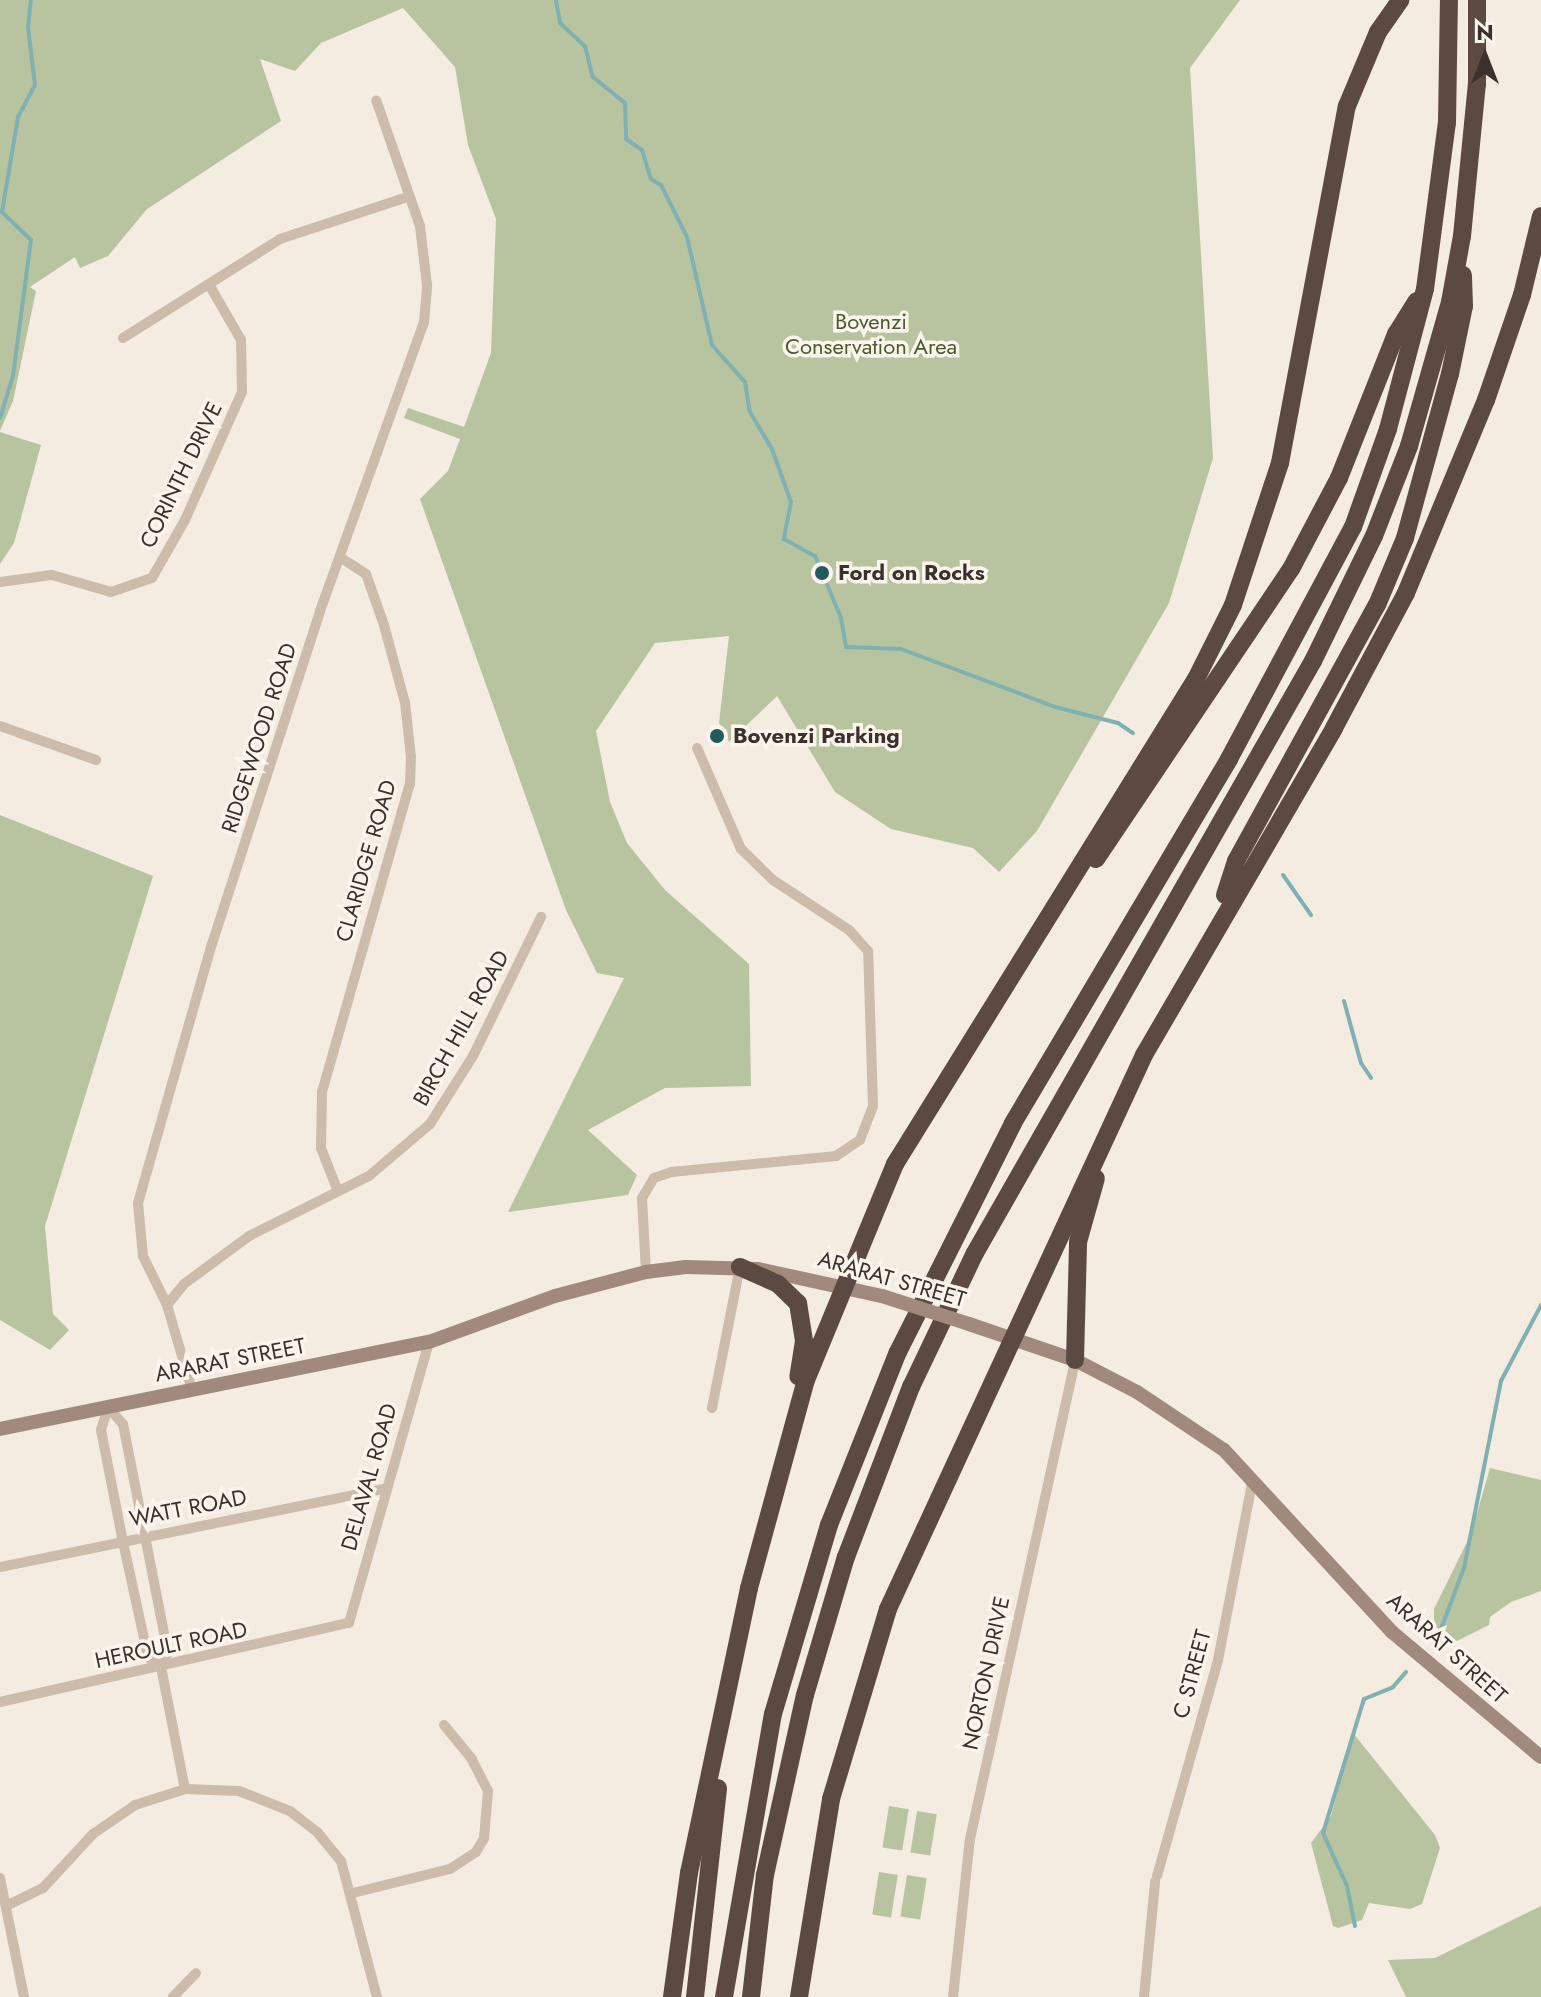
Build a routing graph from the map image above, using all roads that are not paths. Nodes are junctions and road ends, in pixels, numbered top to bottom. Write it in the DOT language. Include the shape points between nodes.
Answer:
graph roads {
  1 [pos="1400,0"];
  2 [pos="1449,0"];
  3 [pos="1477,0"];
  4 [pos="376,100"];
  5 [pos="408,197"];
  6 [pos="1541,216"];
  7 [pos="1462,236"];
  8 [pos="210,286"];
  9 [pos="1425,289"];
  10 [pos="123,338"];
  11 [pos="340,557"];
  12 [pos="0,582"];
  13 [pos="0,726"];
  14 [pos="697,748"];
  15 [pos="96,760"];
  16 [pos="1055,909"];
  17 [pos="541,917"];
  18 [pos="1214,928"];
  19 [pos="1114,1115"];
  20 [pos="337,1189"];
  21 [pos="740,1267"];
  22 [pos="646,1272"];
  23 [pos="844,1284"];
  24 [pos="167,1305"];
  25 [pos="1011,1337"];
  26 [pos="429,1342"];
  27 [pos="1075,1360"];
  28 [pos="192,1390"];
  29 [pos="108,1407"];
  30 [pos="712,1408"];
  31 [pos="0,1429"];
  32 [pos="788,1442"];
  33 [pos="1253,1479"];
  34 [pos="385,1489"];
  35 [pos="146,1538"];
  36 [pos="123,1542"];
  37 [pos="0,1567"];
  38 [pos="749,1588"];
  39 [pos="349,1623"];
  40 [pos="161,1667"];
  41 [pos="0,1702"];
  42 [pos="444,1725"];
  43 [pos="1541,1757"];
  44 [pos="185,1789"];
  45 [pos="0,1878"];
  46 [pos="814,1878"];
  47 [pos="353,1893"];
  48 [pos="6,1906"];
  49 [pos="196,1973"];
  50 [pos="24,1997"];
  51 [pos="173,1997"];
  52 [pos="377,1997"];
  53 [pos="672,1997"];
  54 [pos="695,1997"];
  55 [pos="724,1997"];
  56 [pos="751,1997"];
  57 [pos="788,1997"];
  58 [pos="799,1997"];
  59 [pos="953,1997"];
  60 [pos="1144,1997"];
  1 -- 16 [label="highway" via="1366,56 1347,106 1280,463 1253,556 1196,679"];
  2 -- 9 [label="highway" via="1446,136"];
  3 -- 7 [label="highway" via="1477,84"];
  4 -- 5 [label="street, RIDGEWOOD ROAD"];
  5 -- 8 [label="street" via="280,239"];
  5 -- 11 [label="street, RIDGEWOOD ROAD" via="426,252 424,322"];
  6 -- 18 [label="highway" via="1522,295 1486,400 1406,593 1334,728"];
  7 -- 18 [label="highway" via="1461,320 1432,449 1405,538 1343,672 1236,861"];
  7 -- 56 [label="highway" via="1450,302 1409,446 1337,613 975,1253 870,1486 800,1716 765,1875"];
  8 -- 10 [label="street"];
  8 -- 12 [label="street, CORINTH DRIVE" via="241,340 242,392 185,520 152,578 111,592 52,575"];
  9 -- 16 [label="highway" via="1396,334 1339,478 1291,569 1145,789 1072,894"];
  9 -- 55 [label="highway" via="1388,429 1358,513 1306,624 1013,1123 898,1352 829,1525 777,1701 750,1826"];
  11 -- 20 [label="street, CLARIDGE ROAD" via="366,574 405,703 411,757 410,784 322,1092 321,1148"];
  11 -- 24 [label="street, RIDGEWOOD ROAD" via="212,944 143,1176 138,1203 143,1256"];
  13 -- 15 [label="street"];
  14 -- 22 [label="street" via="741,849 773,880 855,935 868,951 873,1106 860,1140 836,1156 654,1178 642,1198"];
  16 -- 23 [label="highway" via="911,1134 871,1213"];
  17 -- 20 [label="street, BIRCH HILL ROAD" via="498,1008 430,1124 391,1162"];
  18 -- 19 [label="highway"];
  19 -- 25 [label="highway"];
  19 -- 27 [label="highway" via="1109,1148 1082,1215"];
  20 -- 24 [label="street, BIRCH HILL ROAD" via="249,1236 184,1284"];
  21 -- 22 [label="main road, ARARAT STREET"];
  21 -- 23 [label="main road, ARARAT STREET"];
  21 -- 30 [label="street"];
  21 -- 32 [label="highway" via="778,1284 798,1303 804,1341"];
  22 -- 26 [label="main road, ARARAT STREET" via="555,1296"];
  23 -- 25 [label="main road, ARARAT STREET, bridge"];
  23 -- 32 [label="highway"];
  24 -- 28 [label="street, RIDGEWOOD ROAD"];
  25 -- 27 [label="main road, ARARAT STREET"];
  25 -- 46 [label="highway" via="888,1609 844,1747"];
  26 -- 28 [label="main road, ARARAT STREET"];
  26 -- 34 [label="street, DELAVAL ROAD"];
  27 -- 33 [label="main road, ARARAT STREET" via="1180,1419"];
  27 -- 59 [label="street, NORTON DRIVE" via="970,1839"];
  28 -- 29 [label="main road, ARARAT STREET"];
  29 -- 31 [label="main road, ARARAT STREET"];
  29 -- 35 [label="street" via="123,1424"];
  29 -- 36 [label="street" via="101,1430"];
  32 -- 38 [label="highway"];
  33 -- 43 [label="main road, ARARAT STREET" via="1392,1632"];
  33 -- 60 [label="street, C STREET" via="1218,1660 1156,1879"];
  34 -- 35 [label="street, WATT ROAD"];
  34 -- 39 [label="street, DELAVAL ROAD"];
  35 -- 36 [label="street, WATT ROAD"];
  35 -- 40 [label="street" via="168,1653"];
  36 -- 37 [label="street, WATT ROAD"];
  36 -- 40 [label="street" via="148,1657"];
  38 -- 53 [label="highway" via="689,1873"];
  38 -- 54 [label="highway" via="712,1824"];
  39 -- 40 [label="street, HEROULT ROAD"];
  40 -- 41 [label="street, HEROULT ROAD"];
  40 -- 44 [label="street"];
  42 -- 47 [label="street" via="472,1759 488,1791 484,1838 476,1852 450,1869"];
  44 -- 47 [label="street" via="239,1791 290,1811 331,1846"];
  44 -- 48 [label="street" via="151,1798 113,1819 43,1888"];
  45 -- 48 [label="street"];
  46 -- 57 [label="highway"];
  46 -- 58 [label="highway"];
  47 -- 52 [label="street"];
  48 -- 50 [label="street"];
  49 -- 51 [label="street"];
}
